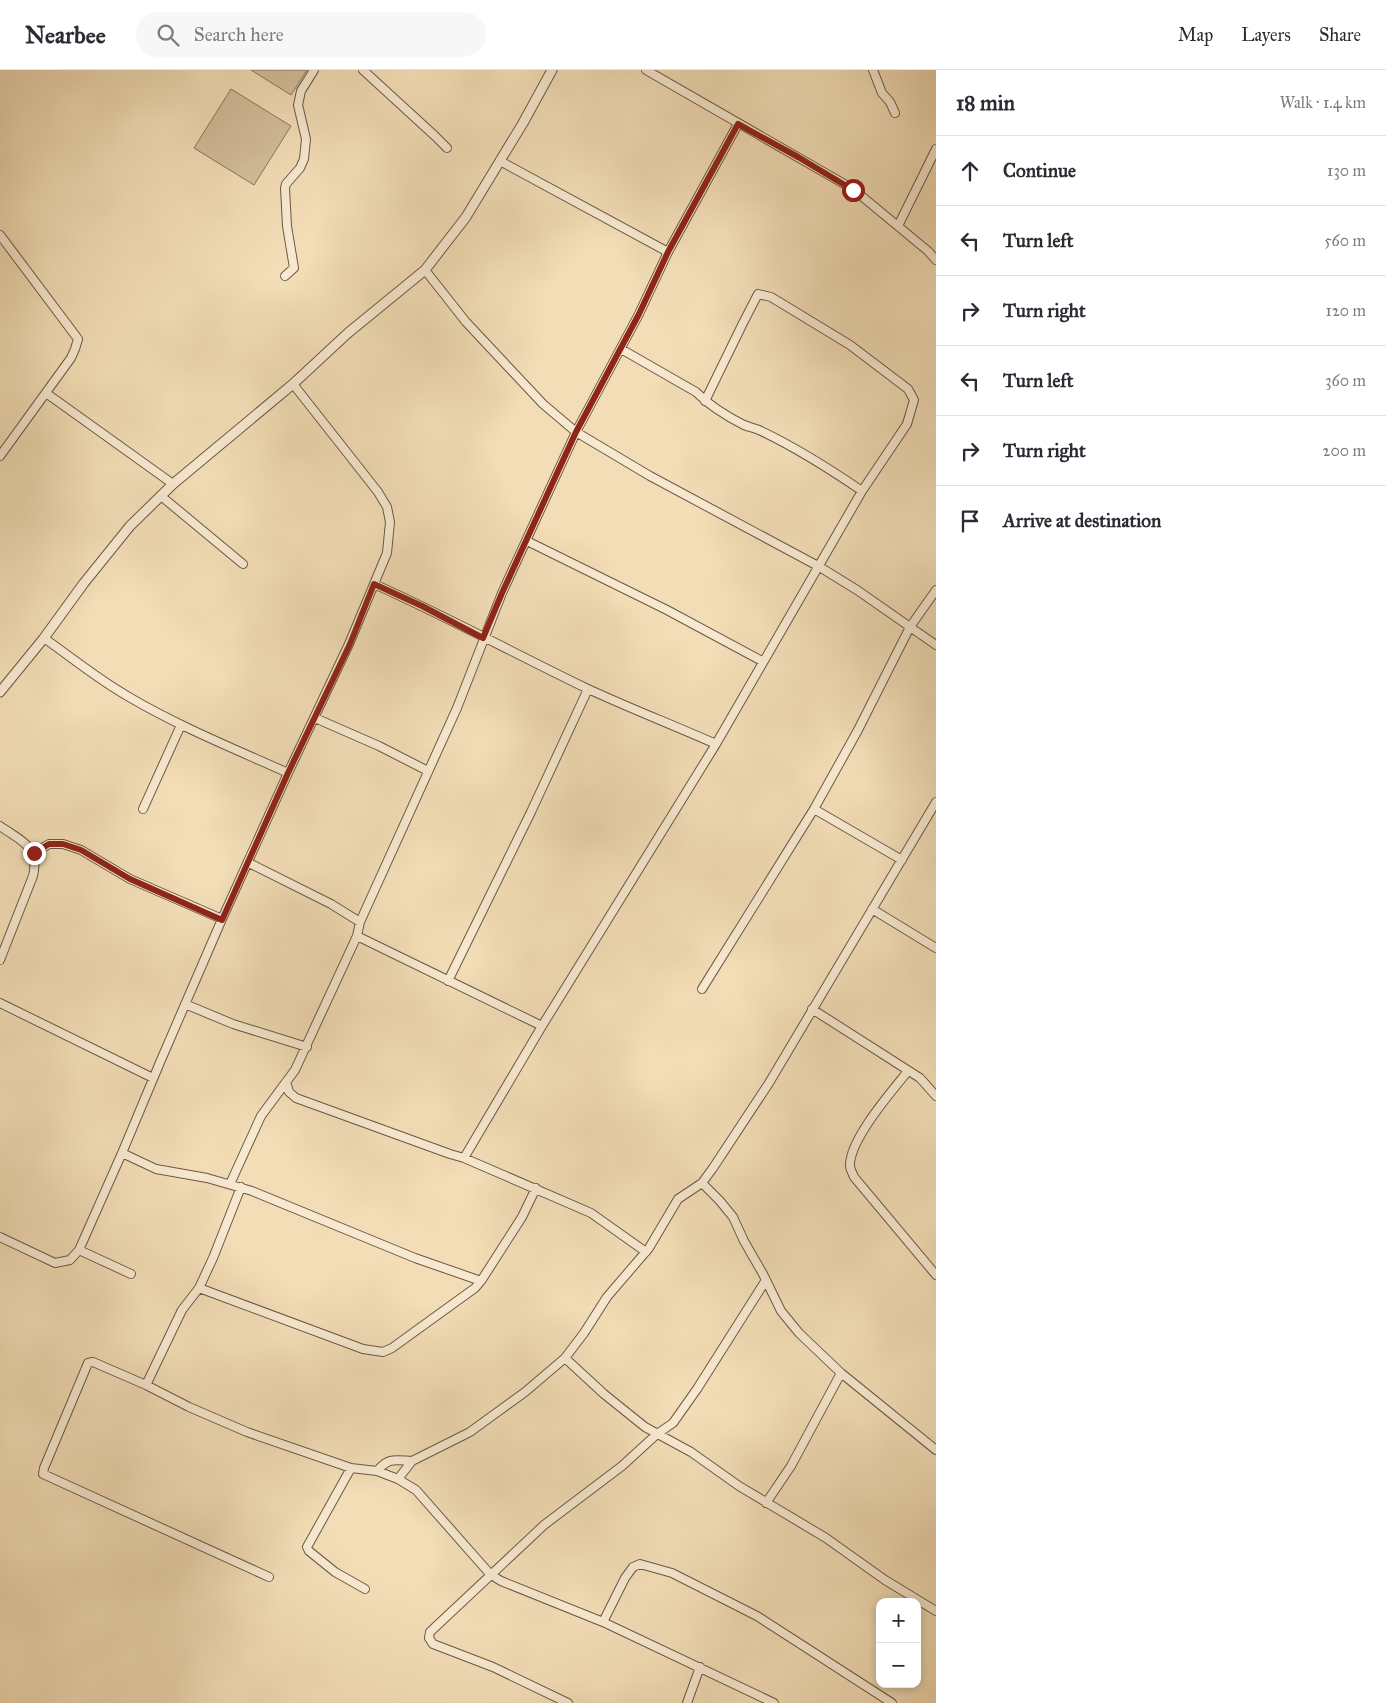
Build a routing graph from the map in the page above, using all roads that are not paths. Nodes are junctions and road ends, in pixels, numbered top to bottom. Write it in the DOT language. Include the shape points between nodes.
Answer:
graph roads {
  1 [pos="314,70"];
  2 [pos="363,70"];
  3 [pos="552,70"];
  4 [pos="646,70"];
  5 [pos="873,70"];
  6 [pos="895,113"];
  7 [pos="738,124"];
  8 [pos="447,148"];
  9 [pos="936,148"];
  10 [pos="500,161"];
  11 [pos="898,226"];
  12 [pos="0,236"];
  13 [pos="668,252"];
  14 [pos="936,260"];
  15 [pos="425,270"];
  16 [pos="285,276"];
  17 [pos="621,349"];
  18 [pos="293,384"];
  19 [pos="46,393"];
  20 [pos="705,402"];
  21 [pos="576,432"];
  22 [pos="0,456"];
  23 [pos="173,484"];
  24 [pos="862,491"];
  25 [pos="161,496"];
  26 [pos="527,542"];
  27 [pos="243,564"];
  28 [pos="818,566"];
  29 [pos="374,584"];
  30 [pos="936,590"];
  31 [pos="910,627"];
  32 [pos="44,638"];
  33 [pos="483,638"];
  34 [pos="936,645"];
  35 [pos="762,662"];
  36 [pos="588,689"];
  37 [pos="0,692"];
  38 [pos="315,718"];
  39 [pos="181,725"];
  40 [pos="716,744"];
  41 [pos="428,770"];
  42 [pos="288,773"];
  43 [pos="936,802"];
  44 [pos="143,809"];
  45 [pos="814,809"];
  46 [pos="0,826"];
  47 [pos="34,853"];
  48 [pos="902,860"];
  49 [pos="249,863"];
  50 [pos="872,909"];
  51 [pos="222,920"];
  52 [pos="360,922"];
  53 [pos="357,936"];
  54 [pos="936,948"];
  55 [pos="0,960"];
  56 [pos="448,981"];
  57 [pos="702,989"];
  58 [pos="0,1003"];
  59 [pos="186,1004"];
  60 [pos="812,1009"];
  61 [pos="542,1026"];
  62 [pos="307,1047"];
  63 [pos="908,1071"];
  64 [pos="153,1078"];
  65 [pos="286,1082"];
  66 [pos="936,1096"];
  67 [pos="122,1153"];
  68 [pos="464,1158"];
  69 [pos="702,1183"];
  70 [pos="230,1184"];
  71 [pos="240,1187"];
  72 [pos="536,1188"];
  73 [pos="0,1237"];
  74 [pos="79,1250"];
  75 [pos="646,1252"];
  76 [pos="131,1274"];
  77 [pos="936,1275"];
  78 [pos="766,1280"];
  79 [pos="480,1281"];
  80 [pos="198,1288"];
  81 [pos="565,1358"];
  82 [pos="841,1373"];
  83 [pos="146,1385"];
  84 [pos="657,1434"];
  85 [pos="936,1450"];
  86 [pos="412,1461"];
  87 [pos="351,1468"];
  88 [pos="377,1471"];
  89 [pos="398,1479"];
  90 [pos="766,1503"];
  91 [pos="490,1574"];
  92 [pos="269,1577"];
  93 [pos="365,1589"];
  94 [pos="936,1611"];
  95 [pos="603,1622"];
  96 [pos="700,1666"];
  97 [pos="887,1702"];
  98 [pos="568,1703"];
  99 [pos="687,1703"];
  100 [pos="774,1703"];
  1 -- 16 [label="street" via="301,91 298,105 306,139 304,159 285,188 294,268"];
  2 -- 8 [label="street"];
  3 -- 10 [label="street"];
  4 -- 7 [label="street"];
  5 -- 6 [label="street"];
  7 -- 11 [label="street" via="853,190"];
  7 -- 13 [label="street"];
  9 -- 11 [label="street"];
  10 -- 13 [label="street"];
  10 -- 15 [label="street" via="466,217"];
  11 -- 14 [label="street"];
  12 -- 19 [label="street" via="78,339 71,358"];
  13 -- 17 [label="street"];
  15 -- 18 [label="street" via="348,333"];
  15 -- 21 [label="street" via="466,322 543,404"];
  17 -- 20 [label="street" via="696,392"];
  17 -- 21 [label="street"];
  18 -- 23 [label="street"];
  18 -- 29 [label="street" via="387,508 390,522 388,553"];
  19 -- 22 [label="street"];
  19 -- 23 [label="street"];
  20 -- 24 [label="street"];
  20 -- 24 [label="street" via="758,294 771,297 850,345 908,388 914,400 907,424"];
  21 -- 26 [label="street"];
  21 -- 28 [label="street" via="650,476"];
  23 -- 25 [label="street"];
  24 -- 28 [label="street"];
  25 -- 27 [label="street"];
  25 -- 32 [label="street" via="130,526"];
  26 -- 33 [label="street"];
  26 -- 35 [label="street" via="667,610"];
  28 -- 31 [label="street"];
  28 -- 35 [label="street"];
  29 -- 33 [label="street"];
  29 -- 38 [label="street"];
  30 -- 31 [label="street"];
  31 -- 34 [label="street"];
  31 -- 45 [label="street"];
  32 -- 37 [label="street"];
  32 -- 39 [label="street" via="108,685"];
  33 -- 36 [label="street"];
  33 -- 41 [label="street" via="457,708"];
  35 -- 40 [label="street"];
  36 -- 40 [label="street"];
  36 -- 56 [label="street"];
  38 -- 41 [label="street"];
  38 -- 42 [label="street"];
  39 -- 42 [label="street"];
  39 -- 44 [label="street"];
  40 -- 61 [label="street"];
  41 -- 52 [label="street"];
  42 -- 49 [label="street"];
  43 -- 48 [label="street"];
  45 -- 48 [label="street"];
  45 -- 57 [label="street"];
  46 -- 47 [label="street"];
  47 -- 51 [label="street" via="49,844 63,844 81,850 130,879"];
  47 -- 55 [label="street" via="33,876"];
  48 -- 50 [label="street"];
  49 -- 51 [label="street"];
  49 -- 52 [label="street"];
  50 -- 54 [label="street"];
  50 -- 60 [label="street"];
  51 -- 59 [label="street"];
  52 -- 53 [label="street"];
  53 -- 56 [label="street"];
  53 -- 62 [label="street"];
  56 -- 61 [label="street"];
  58 -- 64 [label="street"];
  59 -- 62 [label="street" via="233,1024"];
  59 -- 64 [label="street"];
  60 -- 63 [label="street"];
  60 -- 69 [label="street" via="770,1083"];
  61 -- 68 [label="street"];
  62 -- 65 [label="street"];
  63 -- 66 [label="street" via="920,1078"];
  63 -- 77 [label="street" via="858,1138 850,1166 854,1177"];
  64 -- 67 [label="street"];
  65 -- 68 [label="street" via="289,1092 296,1098"];
  65 -- 70 [label="street" via="261,1116"];
  67 -- 70 [label="street" via="156,1169"];
  67 -- 74 [label="street"];
  68 -- 72 [label="street"];
  69 -- 75 [label="street" via="678,1199"];
  69 -- 78 [label="street" via="733,1218"];
  70 -- 71 [label="street"];
  71 -- 79 [label="street"];
  71 -- 80 [label="street"];
  72 -- 75 [label="street" via="591,1214"];
  72 -- 79 [label="street"];
  73 -- 74 [label="street" via="55,1264 70,1260"];
  74 -- 76 [label="street"];
  75 -- 81 [label="street" via="606,1297"];
  78 -- 82 [label="street" via="781,1311"];
  78 -- 84 [label="street" via="673,1423"];
  79 -- 80 [label="street" via="475,1288 383,1352 363,1349"];
  80 -- 83 [label="street" via="182,1310"];
  81 -- 84 [label="street" via="617,1405"];
  81 -- 86 [label="street" via="470,1432"];
  82 -- 85 [label="street"];
  82 -- 90 [label="street" via="791,1466"];
  83 -- 87 [label="street" via="189,1408 247,1432"];
  83 -- 92 [label="street" via="93,1362 88,1364 43,1474"];
  84 -- 90 [label="street" via="691,1452"];
  84 -- 91 [label="street" via="622,1466 544,1525"];
  86 -- 88 [label="street" via="384,1462"];
  86 -- 89 [label="street"];
  87 -- 88 [label="street"];
  87 -- 93 [label="street" via="307,1547 335,1572"];
  88 -- 89 [label="street"];
  89 -- 91 [label="street" via="416,1490"];
  90 -- 94 [label="street" via="826,1538"];
  91 -- 95 [label="street" via="518,1589"];
  91 -- 98 [label="street" via="430,1632 428,1638 433,1644 493,1667"];
  95 -- 96 [label="street"];
  95 -- 97 [label="street" via="633,1567 640,1564 672,1573 757,1616"];
  96 -- 99 [label="street"];
  96 -- 100 [label="street"];
}
